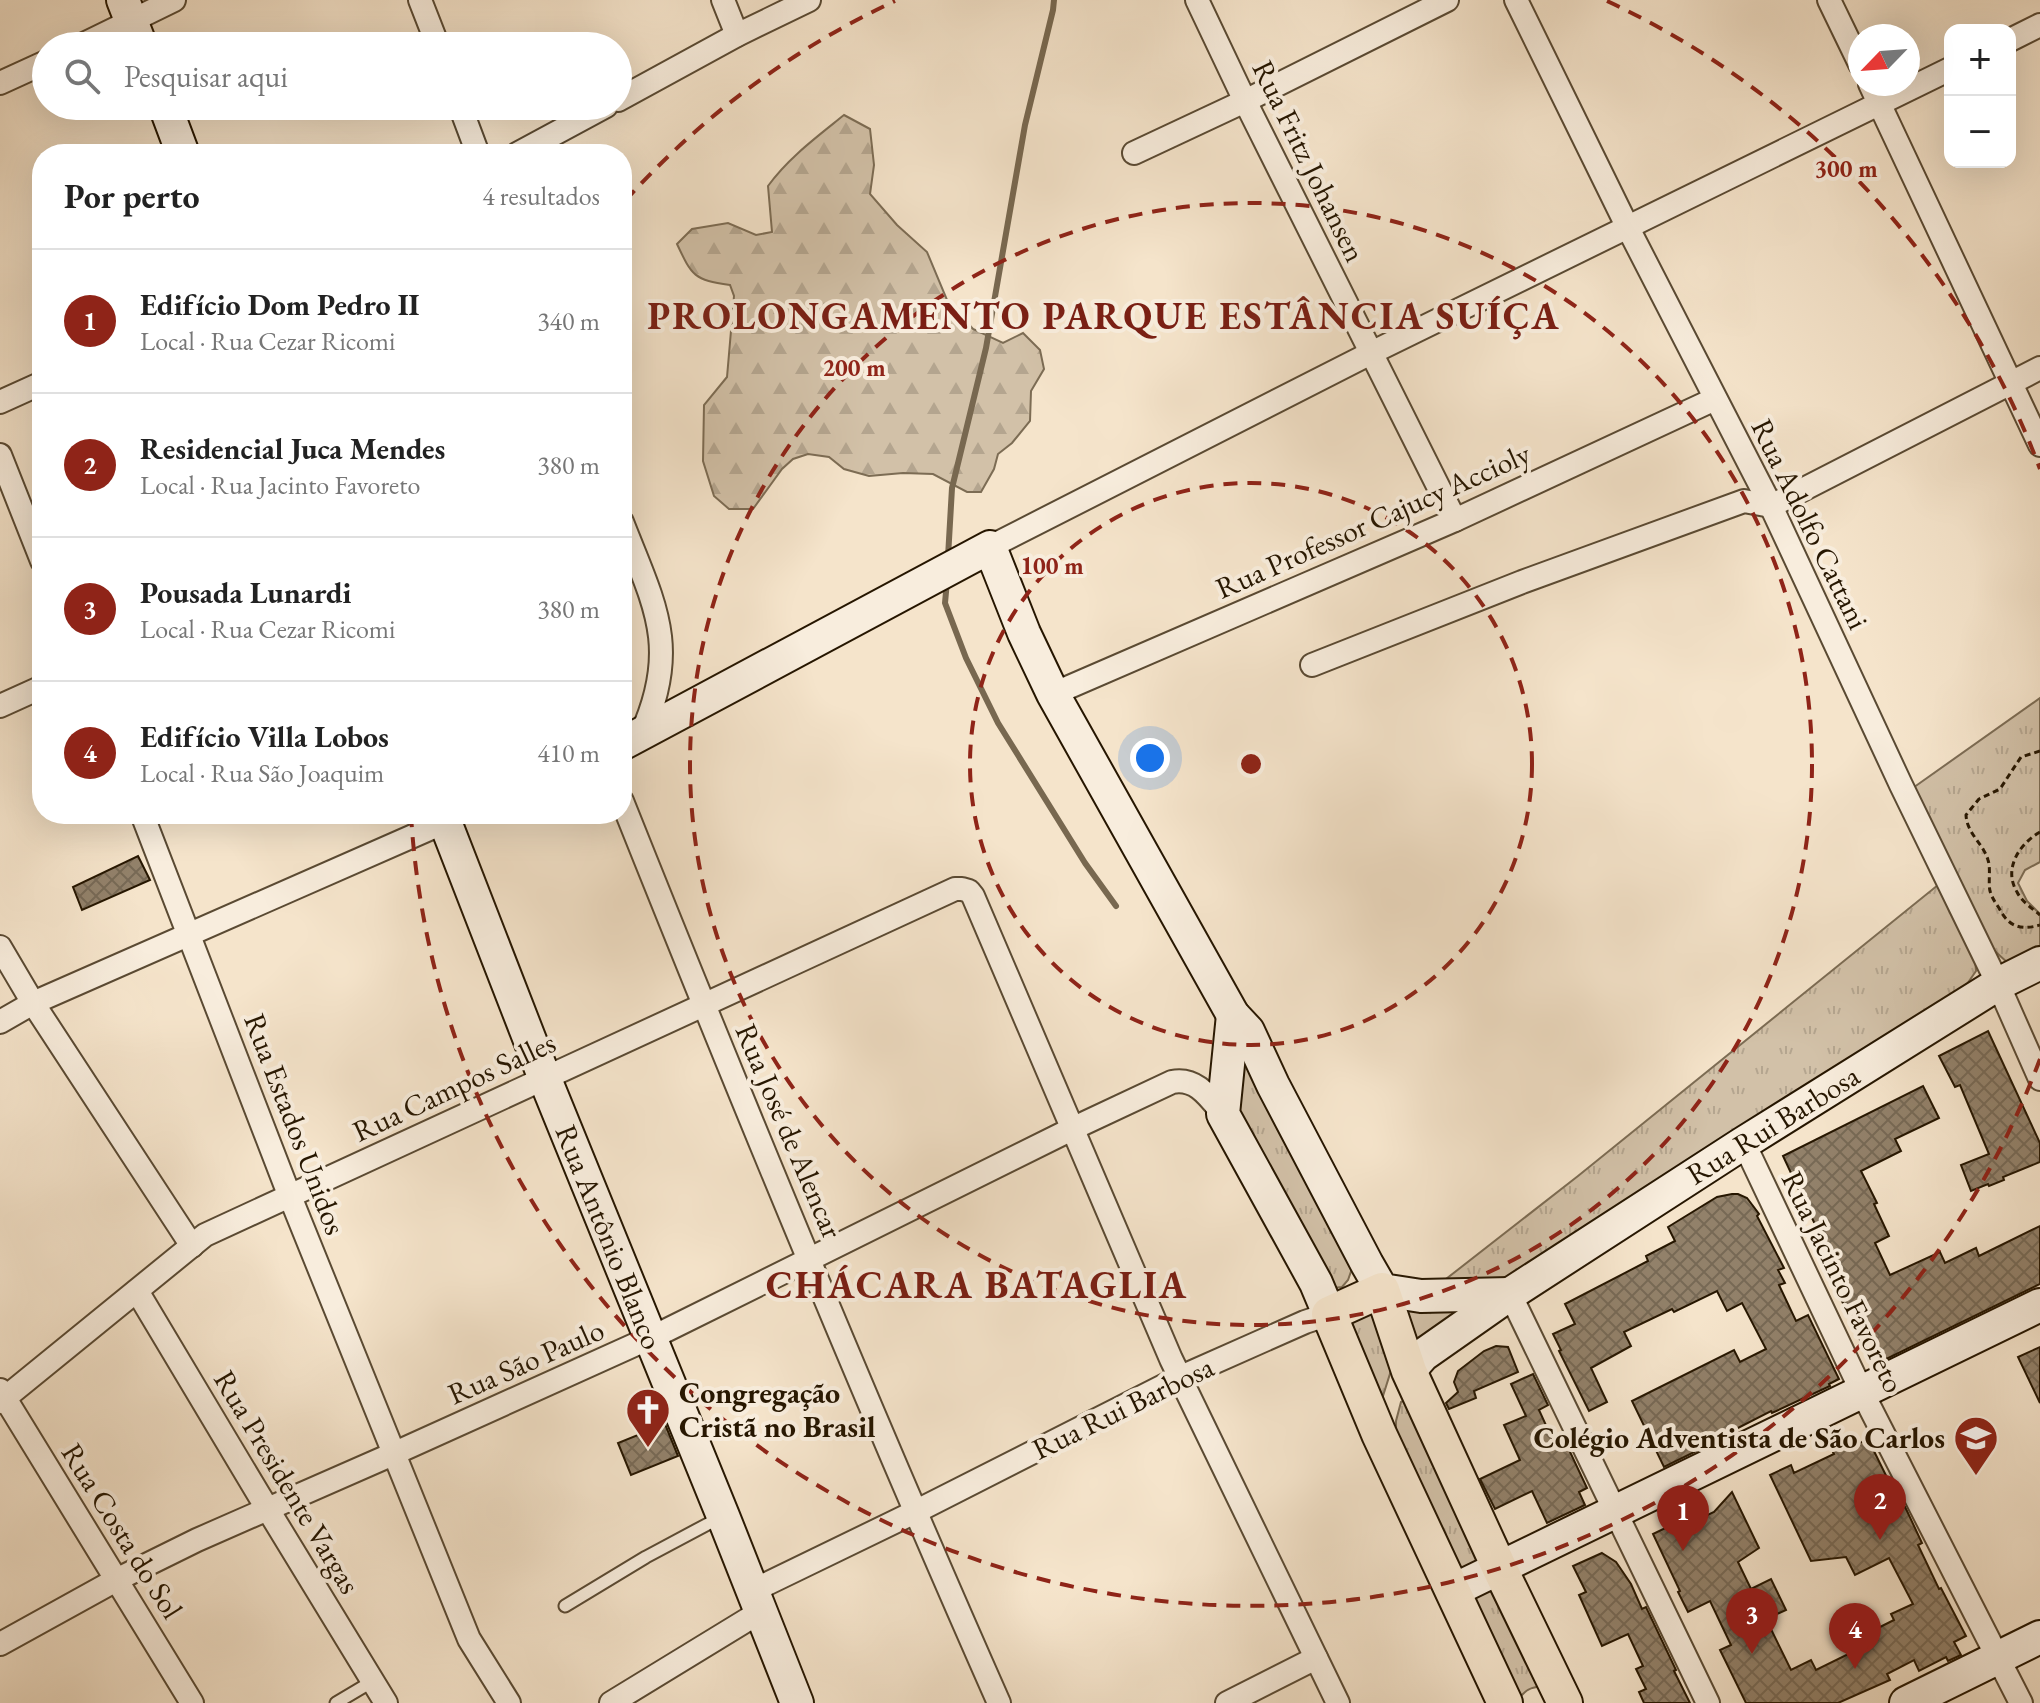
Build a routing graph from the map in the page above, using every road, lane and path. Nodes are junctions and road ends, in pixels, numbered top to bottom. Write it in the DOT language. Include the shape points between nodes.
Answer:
graph roads {
  1 [pos="174,0"];
  2 [pos="420,0"];
  3 [pos="723,0"];
  4 [pos="809,0"];
  5 [pos="1197,0"];
  6 [pos="1447,0"];
  7 [pos="1516,0"];
  8 [pos="1829,0"];
  9 [pos="132,22"];
  10 [pos="2040,25"];
  11 [pos="110,32"];
  12 [pos="433,32"];
  13 [pos="737,35"];
  14 [pos="2016,37"];
  15 [pos="1848,39"];
  16 [pos="32,68"];
  17 [pos="1944,71"];
  18 [pos="1920,79"];
  19 [pos="0,83"];
  20 [pos="632,92"];
  21 [pos="1871,96"];
  22 [pos="1876,96"];
  23 [pos="1245,101"];
  24 [pos="170,120"];
  25 [pos="465,120"];
  26 [pos="580,120"];
  27 [pos="179,144"];
  28 [pos="474,144"];
  29 [pos="536,144"];
  30 [pos="1134,153"];
  31 [pos="1628,228"];
  32 [pos="1371,353"];
  33 [pos="2040,368"];
  34 [pos="2011,383"];
  35 [pos="32,388"];
  36 [pos="1715,399"];
  37 [pos="0,402"];
  38 [pos="2040,445"];
  39 [pos="0,455"];
  40 [pos="1771,506"];
  41 [pos="1455,520"];
  42 [pos="32,536"];
  43 [pos="632,548"];
  44 [pos="985,549"];
  45 [pos="1312,665"];
  46 [pos="32,692"];
  47 [pos="1053,694"];
  48 [pos="0,706"];
  49 [pos="632,738"];
  50 [pos="632,739"];
  51 [pos="2040,751"];
  52 [pos="146,824"];
  53 [pos="434,824"];
  54 [pos="453,824"];
  55 [pos="631,824"];
  56 [pos="2040,832"];
  57 [pos="2040,915"];
  58 [pos="2039,926"];
  59 [pos="190,934"];
  60 [pos="0,947"];
  61 [pos="2040,963"];
  62 [pos="1998,984"];
  63 [pos="33,1003"];
  64 [pos="703,1005"];
  65 [pos="1233,1015"];
  66 [pos="0,1022"];
  67 [pos="545,1079"];
  68 [pos="2040,1079"];
  69 [pos="1223,1114"];
  70 [pos="1074,1128"];
  71 [pos="1742,1144"];
  72 [pos="289,1195"];
  73 [pos="192,1246"];
  74 [pos="810,1260"];
  75 [pos="1382,1290"];
  76 [pos="137,1291"];
  77 [pos="1510,1294"];
  78 [pos="2040,1305"];
  79 [pos="1329,1314"];
  80 [pos="650,1339"];
  81 [pos="1409,1371"];
  82 [pos="1181,1377"];
  83 [pos="1862,1392"];
  84 [pos="2,1397"];
  85 [pos="1379,1434"];
  86 [pos="393,1454"];
  87 [pos="267,1508"];
  88 [pos="1616,1511"];
  89 [pos="915,1512"];
  90 [pos="723,1516"];
  91 [pos="1499,1567"];
  92 [pos="116,1580"];
  93 [pos="1452,1591"];
  94 [pos="756,1602"];
  95 [pos="565,1606"];
  96 [pos="2040,1637"];
  97 [pos="0,1644"];
  98 [pos="1316,1658"];
  99 [pos="1998,1658"];
  100 [pos="373,1681"];
  101 [pos="1564,1701"];
  102 [pos="192,1703"];
  103 [pos="336,1703"];
  104 [pos="386,1703"];
  105 [pos="509,1703"];
  106 [pos="611,1703"];
  107 [pos="797,1703"];
  108 [pos="999,1703"];
  109 [pos="1227,1703"];
  110 [pos="1338,1703"];
  111 [pos="1505,1703"];
  112 [pos="1528,1703"];
  113 [pos="1708,1703"];
  114 [pos="1906,1703"];
  115 [pos="2021,1703"];
  1 -- 9 [label="street"];
  2 -- 12 [label="street"];
  3 -- 13 [label="street"];
  4 -- 13 [label="street"];
  5 -- 23 [label="street, Rua Fritz Johansen"];
  6 -- 23 [label="street"];
  7 -- 31 [label="street, Rua Adolfo Cattani"];
  8 -- 15 [label="street"];
  9 -- 11 [label="street"];
  10 -- 14 [label="street"];
  13 -- 20 [label="street"];
  16 -- 19 [label="street"];
  17 -- 18 [label="street"];
  21 -- 31 [label="street"];
  22 -- 34 [label="street"];
  23 -- 30 [label="street"];
  23 -- 32 [label="street, Rua Fritz Johansen"];
  24 -- 27 [label="street"];
  25 -- 28 [label="street"];
  26 -- 29 [label="street"];
  31 -- 32 [label="street"];
  31 -- 36 [label="street, Rua Adolfo Cattani"];
  32 -- 41 [label="street, Rua Fritz Johansen"];
  32 -- 44 [label="street"];
  33 -- 34 [label="street"];
  34 -- 38 [label="street"];
  34 -- 40 [label="street"];
  35 -- 37 [label="street"];
  36 -- 40 [label="street, Rua Adolfo Cattani"];
  36 -- 41 [label="street, Rua Professor Cajucy Accioly"];
  39 -- 42 [label="street"];
  40 -- 45 [label="street" via="1744,501"];
  40 -- 62 [label="street, Rua Adolfo Cattani"];
  41 -- 47 [label="street, Rua Professor Cajucy Accioly"];
  43 -- 49 [label="street" via="656,610 662,664 657,691"];
  44 -- 47 [label="street"];
  44 -- 50 [label="street"];
  46 -- 48 [label="street"];
  47 -- 65 [label="street"];
  51 -- 58 [label="path" via="2021,757 2000,789 1979,799 1966,815 1989,860 1989,889 2001,913 2008,923"];
  52 -- 59 [label="street, Rua Estados Unidos"];
  53 -- 59 [label="street"];
  54 -- 67 [label="street, Rua Antônio Blanco"];
  55 -- 64 [label="street, Rua José de Alencar"];
  56 -- 57 [label="path" via="2012,864 2017,892"];
  59 -- 63 [label="street"];
  59 -- 72 [label="street, Rua Estados Unidos"];
  60 -- 63 [label="street"];
  61 -- 62 [label="street, Rua Rui Barbosa"];
  62 -- 68 [label="street, Rua Adolfo Cattani"];
  62 -- 71 [label="street, Rua Rui Barbosa"];
  63 -- 66 [label="street"];
  63 -- 73 [label="street"];
  64 -- 67 [label="street, Rua Campos Salles"];
  64 -- 70 [label="street, Rua Campos Salles" via="955,889 969,891"];
  64 -- 74 [label="street, Rua José de Alencar"];
  65 -- 69 [label="street"];
  65 -- 75 [label="street" via="1248,1031"];
  67 -- 72 [label="street, Rua Campos Salles"];
  67 -- 80 [label="street, Rua Antônio Blanco"];
  69 -- 70 [label="street, Rua São Paulo" via="1200,1088 1181,1080"];
  69 -- 79 [label="street"];
  70 -- 74 [label="street, Rua São Paulo"];
  70 -- 82 [label="street"];
  71 -- 77 [label="street, Rua Rui Barbosa"];
  71 -- 83 [label="street, Rua Jacinto Favoreto"];
  72 -- 73 [label="street, Rua Campos Salles"];
  72 -- 86 [label="street, Rua Estados Unidos"];
  73 -- 76 [label="street, Rua Campos Salles"];
  74 -- 80 [label="street, Rua São Paulo"];
  74 -- 89 [label="street, Rua José de Alencar"];
  75 -- 77 [label="street" via="1421,1296"];
  75 -- 79 [label="main road, Rua Rui Barbosa"];
  75 -- 81 [label="main road"];
  76 -- 84 [label="street, Rua Campos Salles"];
  76 -- 87 [label="street, Rua Presidente Vargas"];
  77 -- 81 [label="street, Rua Rui Barbosa" via="1423,1355"];
  77 -- 88 [label="street"];
  78 -- 83 [label="street"];
  79 -- 82 [label="street, Rua Rui Barbosa"];
  79 -- 85 [label="main road"];
  80 -- 86 [label="street, Rua São Paulo"];
  80 -- 90 [label="street, Rua Antônio Blanco"];
  81 -- 85 [label="main road"];
  81 -- 91 [label="main road"];
  82 -- 89 [label="street, Rua Rui Barbosa"];
  82 -- 98 [label="street"];
  83 -- 88 [label="street"];
  83 -- 99 [label="street, Rua Jacinto Favoreto"];
  84 -- 92 [label="street, Rua Costa do Sol"];
  85 -- 93 [label="main road"];
  86 -- 87 [label="street, Rua São Paulo"];
  86 -- 105 [label="street, Rua Estados Unidos" via="469,1639"];
  87 -- 92 [label="street, Rua São Paulo"];
  87 -- 100 [label="street, Rua Presidente Vargas"];
  88 -- 91 [label="street"];
  88 -- 113 [label="street"];
  89 -- 94 [label="street, Rua Rui Barbosa"];
  89 -- 108 [label="street, Rua José de Alencar"];
  90 -- 94 [label="street, Rua Antônio Blanco"];
  90 -- 95 [label="lane"];
  91 -- 93 [label="street"];
  91 -- 101 [label="main road"];
  92 -- 97 [label="street, Rua São Paulo"];
  92 -- 102 [label="street, Rua Costa do Sol"];
  93 -- 111 [label="main road"];
  94 -- 106 [label="street, Rua Rui Barbosa"];
  94 -- 107 [label="street, Rua Antônio Blanco"];
  96 -- 99 [label="street"];
  98 -- 109 [label="street"];
  98 -- 110 [label="street"];
  99 -- 114 [label="street" via="1945,1690"];
  99 -- 115 [label="street, Rua Jacinto Favoreto"];
  100 -- 103 [label="lane"];
  100 -- 104 [label="street, Rua Presidente Vargas"];
  101 -- 112 [label="main road" via="1546,1697"];
}
